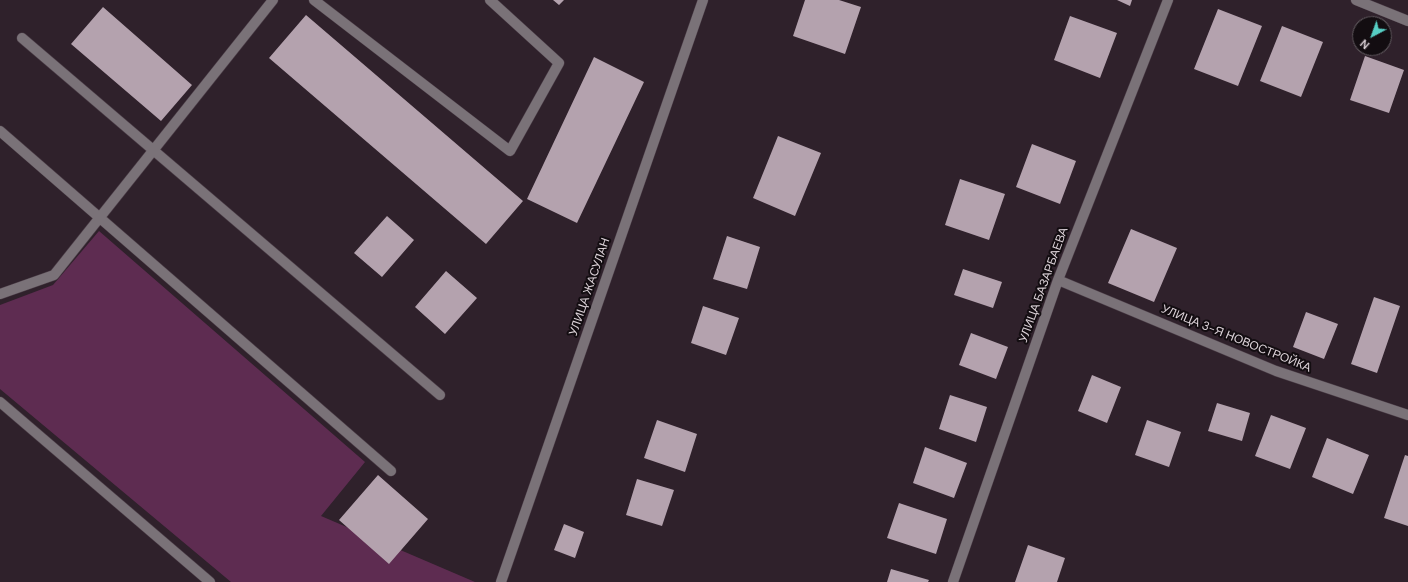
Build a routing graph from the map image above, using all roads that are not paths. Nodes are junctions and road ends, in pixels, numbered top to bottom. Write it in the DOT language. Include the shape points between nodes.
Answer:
graph roads {
  1 [pos="273,0"];
  2 [pos="314,0"];
  3 [pos="490,0"];
  4 [pos="703,0"];
  5 [pos="1168,0"];
  6 [pos="1356,0"];
  7 [pos="1408,21"];
  8 [pos="22,38"];
  9 [pos="0,131"];
  10 [pos="154,150"];
  11 [pos="100,217"];
  12 [pos="1058,280"];
  13 [pos="0,294"];
  14 [pos="440,395"];
  15 [pos="0,402"];
  16 [pos="1408,415"];
  17 [pos="391,471"];
  18 [pos="210,582"];
  19 [pos="501,582"];
  20 [pos="953,582"];
  1 -- 10 [label="street"];
  2 -- 3 [label="street" via="510,151 559,63"];
  4 -- 19 [label="street, УЛИЦА ЖАСУЛАН"];
  5 -- 12 [label="street, УЛИЦА БАЗАРБАЕВА"];
  6 -- 7 [label="street"];
  8 -- 10 [label="street"];
  9 -- 11 [label="street"];
  10 -- 11 [label="street"];
  10 -- 14 [label="street"];
  11 -- 13 [label="street" via="54,275"];
  11 -- 17 [label="street"];
  12 -- 16 [label="street, УЛИЦА 3-Я НОВОСТРОЙКА" via="1276,371"];
  12 -- 20 [label="street, УЛИЦА БАЗАРБАЕВА"];
  15 -- 18 [label="street"];
}
